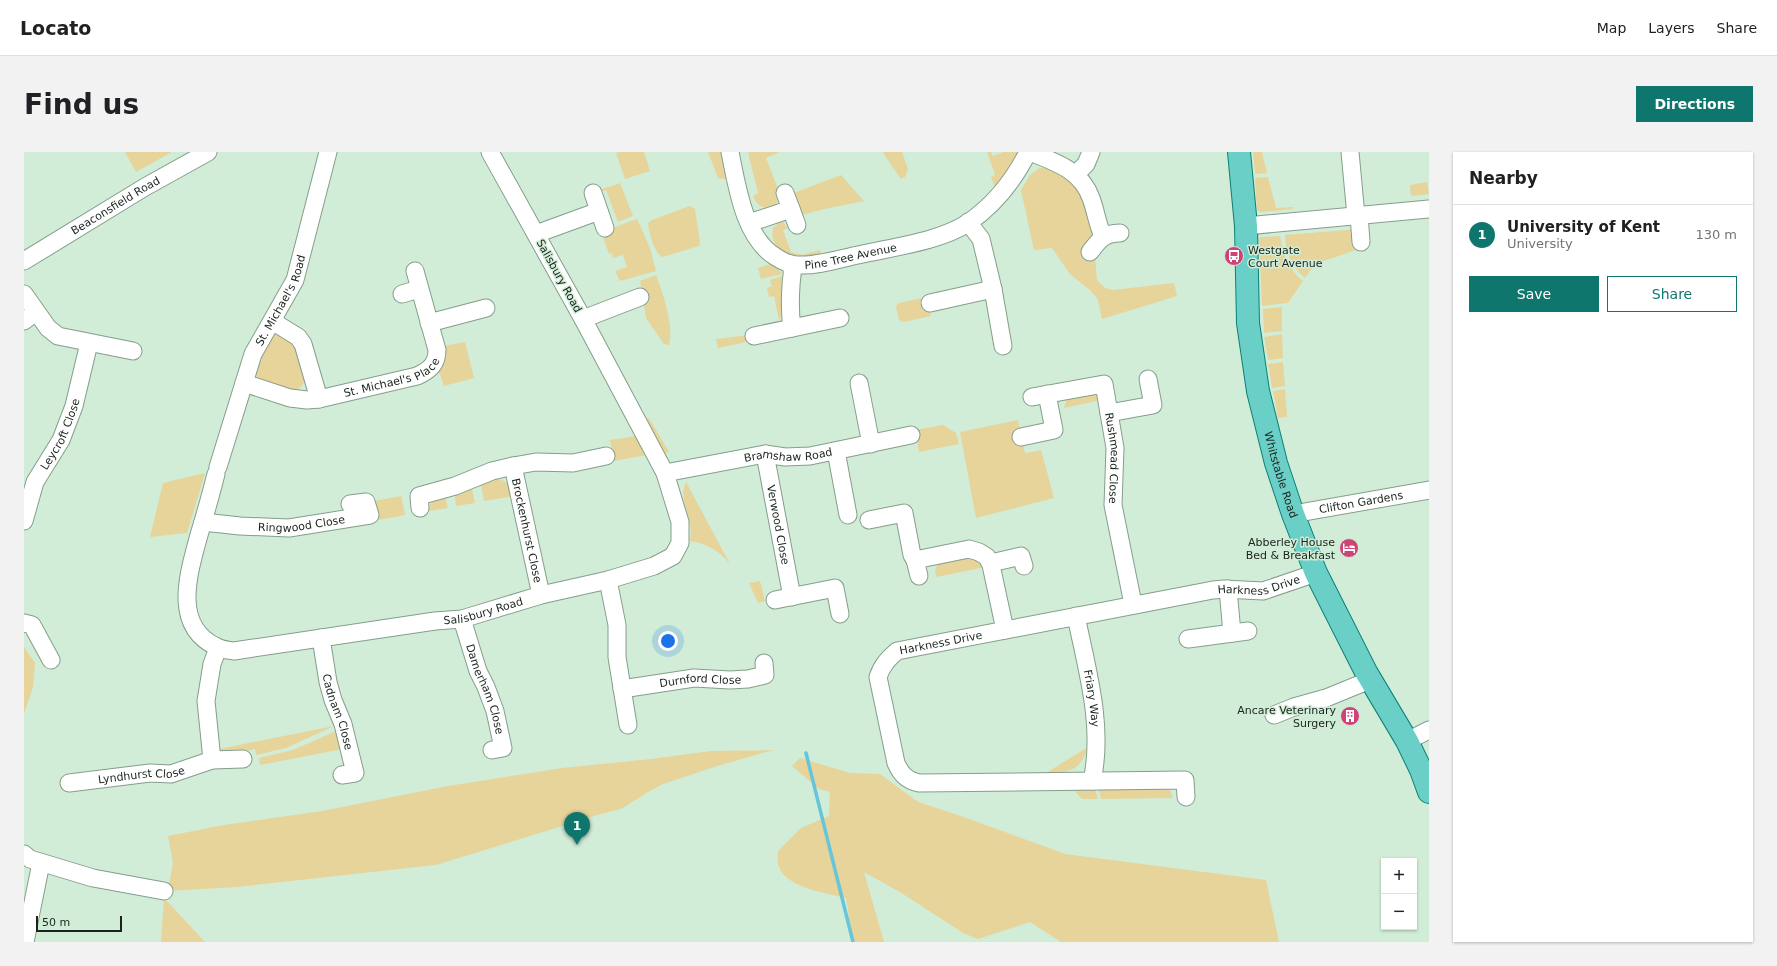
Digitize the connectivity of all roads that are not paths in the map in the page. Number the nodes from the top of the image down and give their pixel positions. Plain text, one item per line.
1 (208, 152) edge
2 (328, 152) edge
3 (490, 152) edge
4 (730, 152) edge
5 (1029, 152) edge
6 (1091, 152) edge
7 (1239, 152) edge
8 (1350, 152) edge
9 (1076, 174) junction
10 (785, 192) dead end
11 (593, 193) dead end
12 (791, 209) junction
13 (1429, 209) edge
14 (599, 211) junction
15 (1358, 215) junction
16 (968, 222) junction
17 (749, 223) junction
18 (797, 225) dead end
19 (1246, 226) junction
20 (605, 228) dead end
21 (1120, 233) dead end
22 (536, 234) junction
23 (1103, 236) junction
24 (1362, 242) dead end
25 (1090, 252) dead end
26 (24, 261) edge
27 (791, 264) junction
28 (415, 271) dead end
29 (419, 289) junction
30 (993, 290) junction
31 (24, 294) edge
32 (402, 294) dead end
33 (640, 297) dead end
34 (930, 303) dead end
35 (486, 308) dead end
36 (30, 316) edge
37 (840, 318) dead end
38 (583, 319) junction
39 (272, 321) junction
40 (429, 323) junction
41 (792, 328) junction
42 (754, 336) dead end
43 (89, 343) junction
44 (1003, 346) dead end
45 (133, 351) dead end
46 (1148, 379) dead end
47 (244, 383) junction
48 (859, 383) dead end
49 (319, 399) junction
50 (1109, 413) junction
51 (911, 435) dead end
52 (1022, 437) dead end
53 (871, 444) junction
54 (836, 451) junction
55 (764, 454) junction
56 (606, 456) dead end
57 (513, 466) junction
58 (217, 470) joint
59 (665, 473) junction
60 (30, 481) edge
61 (1429, 490) edge
62 (350, 504) dead end
63 (420, 508) dead end
64 (1293, 514) junction
65 (848, 515) dead end
66 (869, 520) dead end
67 (24, 521) edge
68 (203, 522) junction
69 (991, 563) junction
70 (1024, 566) dead end
71 (1316, 573) junction
72 (608, 580) junction
73 (1228, 589) junction
74 (541, 595) junction
75 (1133, 604) junction
76 (840, 614) dead end
77 (1076, 616) junction
78 (462, 619) junction
79 (24, 622) edge
80 (1005, 630) junction
81 (321, 638) junction
82 (1188, 638) dead end
83 (218, 648) junction
84 (50, 660) dead end
85 (764, 663) dead end
86 (1370, 680) junction
87 (622, 689) junction
88 (1274, 715) dead end
89 (628, 726) dead end
90 (1429, 730) edge
91 (1407, 741) junction
92 (492, 750) dead end
93 (243, 759) dead end
94 (212, 760) junction
95 (342, 775) dead end
96 (1092, 781) junction
97 (69, 783) dead end
98 (1429, 792) edge
99 (1186, 797) dead end
100 (24, 854) edge
101 (41, 863) junction
102 (164, 891) dead end
103 (25, 942) edge

1 - 26 street, Beaconsfield Road
2 - 39 street, St. Michael's Road
3 - 22 street, Salisbury Road
4 - 17 street, Pine Tree Avenue
5 - 9 street
5 - 16 street, Pine Tree Avenue
6 - 9 street
7 - 19 main road, Whitstable Road
8 - 15 street
9 - 23 street
10 - 12 street
11 - 14 street
12 - 17 street
12 - 18 street
13 - 15 street
14 - 20 street
14 - 22 street, Salisbury Road
15 - 19 street
15 - 24 street
16 - 27 street, Pine Tree Avenue
16 - 30 street
17 - 27 street, Pine Tree Avenue
19 - 64 main road, Whitstable Road
21 - 23 street
22 - 38 street, Salisbury Road
23 - 25 street
27 - 41 street
28 - 29 street, St. Michael's Place
29 - 32 street
29 - 40 street, St. Michael's Place
30 - 34 street
30 - 44 street
31 - 36 street
33 - 38 street, Salisbury Road
35 - 40 street
36 - 43 street
37 - 41 street
38 - 59 street, Salisbury Road
39 - 47 street, St. Michael's Road
39 - 49 street
40 - 49 street, St. Michael's Place
41 - 42 street
43 - 45 street
43 - 60 street, Leycroft Close
46 - 50 street
47 - 49 street, St. Michael's Place
47 - 58 street, St. Michael's Road
48 - 53 street
50 - 52 street, Rushmead Close
50 - 75 street, Rushmead Close
51 - 53 street, Bramshaw Road
53 - 54 street, Bramshaw Road
54 - 55 street, Bramshaw Road
54 - 65 street
55 - 59 street, Bramshaw Road
55 - 76 street, Verwood Close
56 - 57 street, Brockenhurst Close
57 - 63 street, Brockenhurst Close
57 - 74 street, Brockenhurst Close
58 - 68 street, Salisbury Road
59 - 72 street, Salisbury Road
60 - 67 street, Leycroft Close
61 - 64 street, Clifton Gardens
62 - 68 street, Ringwood Close
64 - 71 main road, Whitstable Road
66 - 69 street
68 - 83 street, Salisbury Road
69 - 70 street
69 - 80 street
71 - 73 street, Harkness Drive
71 - 86 main road, Whitstable Road
72 - 74 street, Salisbury Road
72 - 87 street
73 - 75 street, Harkness Drive
73 - 82 street
74 - 78 street, Salisbury Road
75 - 77 street, Harkness Drive
77 - 80 street, Harkness Drive
77 - 96 street, Friary Way
78 - 81 street, Salisbury Road
78 - 92 street, Damerham Close
79 - 84 street
80 - 96 street, Harkness Drive
81 - 83 street, Salisbury Road
81 - 95 street, Cadnam Close
83 - 94 street
85 - 87 street, Durnford Close
86 - 88 street
86 - 91 main road, Whitstable Road
87 - 89 street
90 - 91 street
91 - 98 main road, Whitstable Road
93 - 94 street, Lyndhurst Close
94 - 97 street, Lyndhurst Close
96 - 99 street, Harkness Drive
100 - 101 street
101 - 102 street
101 - 103 street

